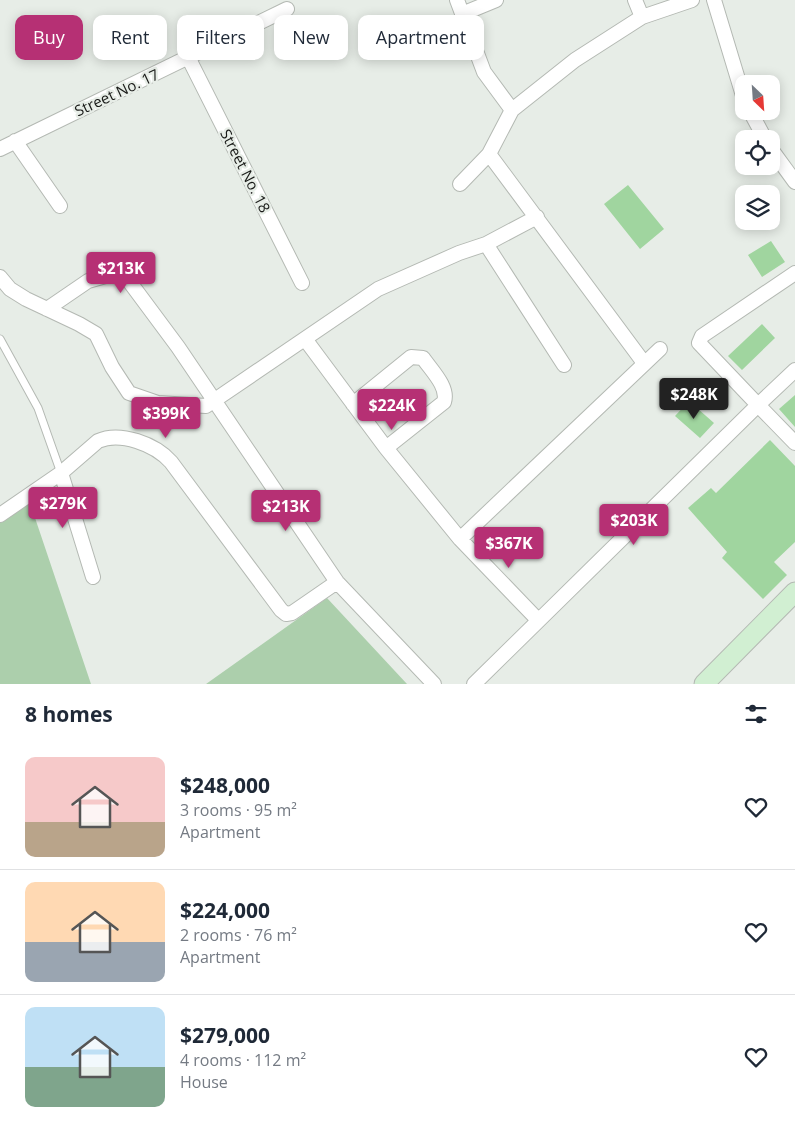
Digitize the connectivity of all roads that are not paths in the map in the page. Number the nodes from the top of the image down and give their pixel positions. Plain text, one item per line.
1 (457, 0) edge
2 (496, 0) edge
3 (634, 0) edge
4 (692, 0) edge
5 (714, 0) edge
6 (287, 9) dead end
7 (462, 14) junction
8 (642, 17) junction
9 (264, 20) edge
10 (185, 60) edge
11 (190, 60) edge
12 (737, 75) edge
13 (512, 110) junction
14 (5, 144) edge
15 (489, 154) junction
16 (780, 161) edge
17 (795, 182) edge
18 (460, 184) dead end
19 (60, 206) dead end
20 (537, 217) junction
21 (486, 244) junction
22 (795, 273) edge
23 (0, 277) edge
24 (302, 283) dead end
25 (47, 309) junction
26 (0, 339) edge
27 (305, 339) junction
28 (660, 349) dead end
29 (644, 363) junction
30 (564, 365) dead end
31 (795, 370) edge
32 (214, 401) junction
33 (353, 404) junction
34 (758, 405) junction
35 (795, 443) edge
36 (386, 448) junction
37 (61, 473) junction
38 (0, 515) edge
39 (460, 538) junction
40 (92, 577) dead end
41 (337, 582) junction
42 (795, 592) edge
43 (538, 620) junction
44 (434, 684) edge
45 (474, 684) edge
46 (704, 684) edge

1 - 7 street
2 - 7 street
3 - 8 street
4 - 8 street
5 - 12 street
6 - 9 street, Street No. 17
7 - 13 street
8 - 13 street
10 - 14 street, Street No. 17
11 - 24 street, Street No. 18
13 - 15 street
14 - 19 street
15 - 18 street
15 - 20 street
16 - 17 street
20 - 21 street
20 - 29 street
21 - 27 street
21 - 30 street
22 - 34 street
23 - 25 street
25 - 32 street
25 - 32 street
26 - 37 lane
27 - 32 street
27 - 33 street
28 - 29 street
29 - 39 street
31 - 34 street
32 - 41 street
33 - 36 street
33 - 36 street
34 - 35 street
34 - 43 street
36 - 39 street
37 - 38 street
37 - 40 street
37 - 41 street
39 - 43 street
41 - 44 street
42 - 46 street
43 - 45 street

